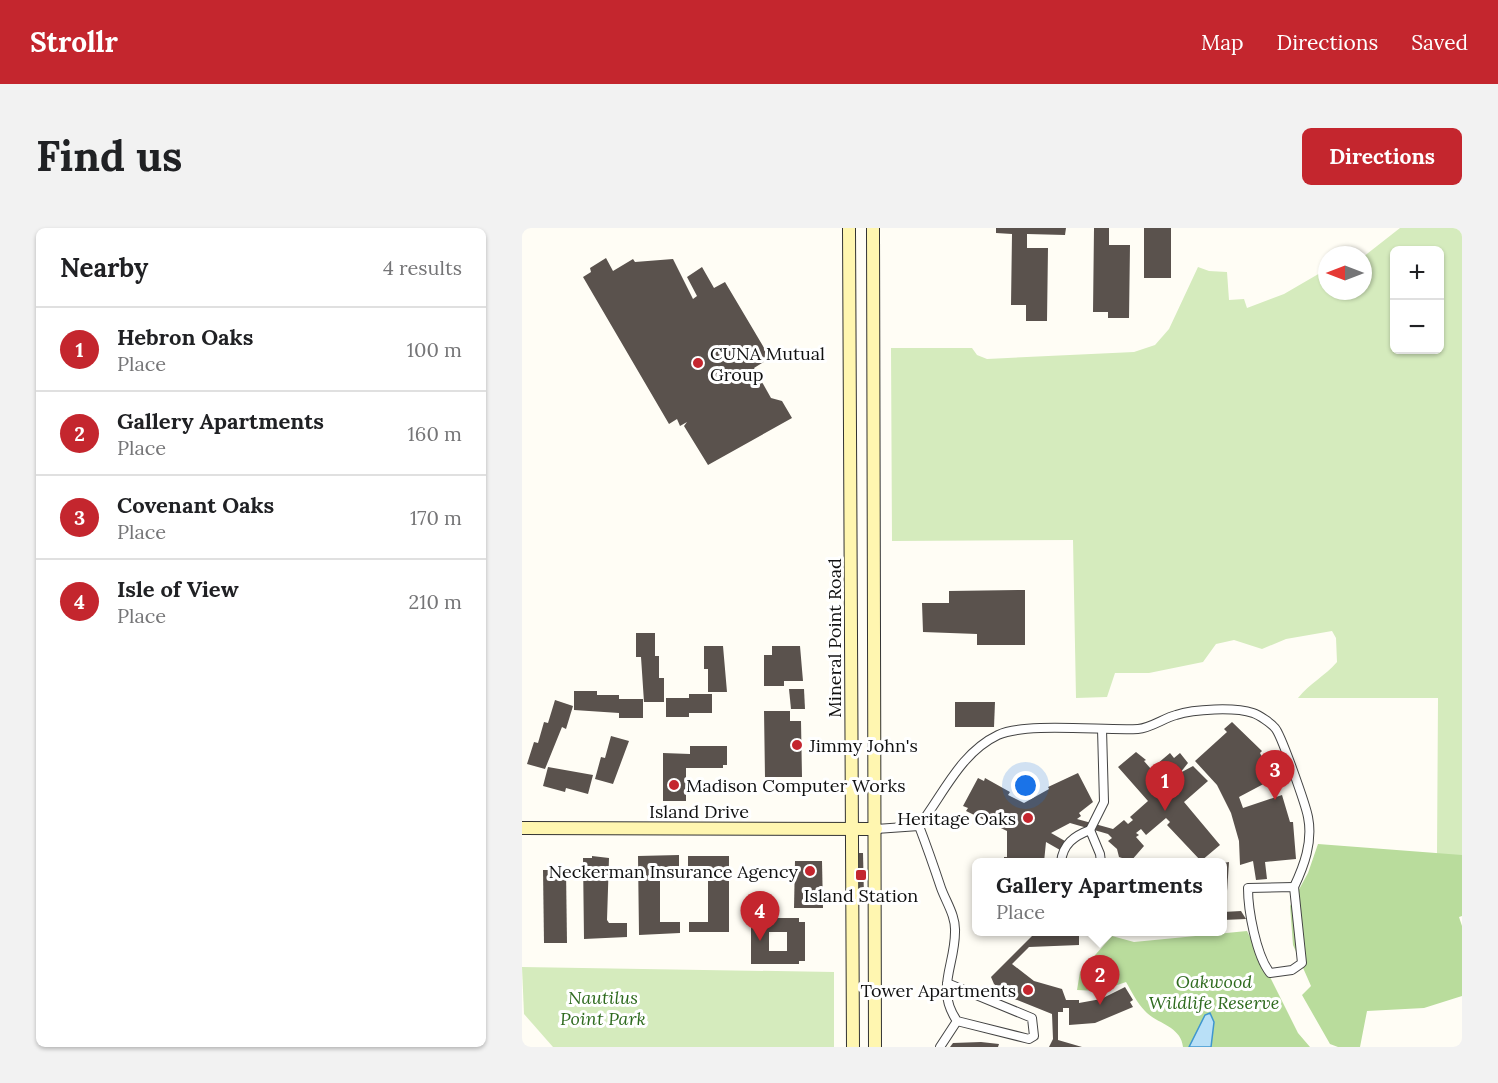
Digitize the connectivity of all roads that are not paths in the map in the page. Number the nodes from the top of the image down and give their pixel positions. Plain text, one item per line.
1 (849, 228) edge
2 (873, 228) edge
3 (1102, 729) junction
4 (919, 826) junction
5 (522, 828) edge
6 (851, 829) junction
7 (876, 829) junction
8 (1090, 830) junction
9 (1062, 858) edge
10 (1100, 858) edge
11 (1294, 887) junction
12 (947, 983) junction
13 (957, 1021) junction
14 (853, 1047) edge
15 (876, 1047) edge
16 (940, 1047) edge

1 - 6 main road, Mineral Point Road
2 - 7 main road
3 - 4 street
3 - 8 street
3 - 11 street
4 - 7 street
4 - 12 street
5 - 6 main road, Island Drive
6 - 7 main road, Island Drive
6 - 14 main road, Mineral Point Road
7 - 15 main road
8 - 9 street
8 - 10 street
11 - 11 street
12 - 13 street
12 - 13 street
13 - 16 street

